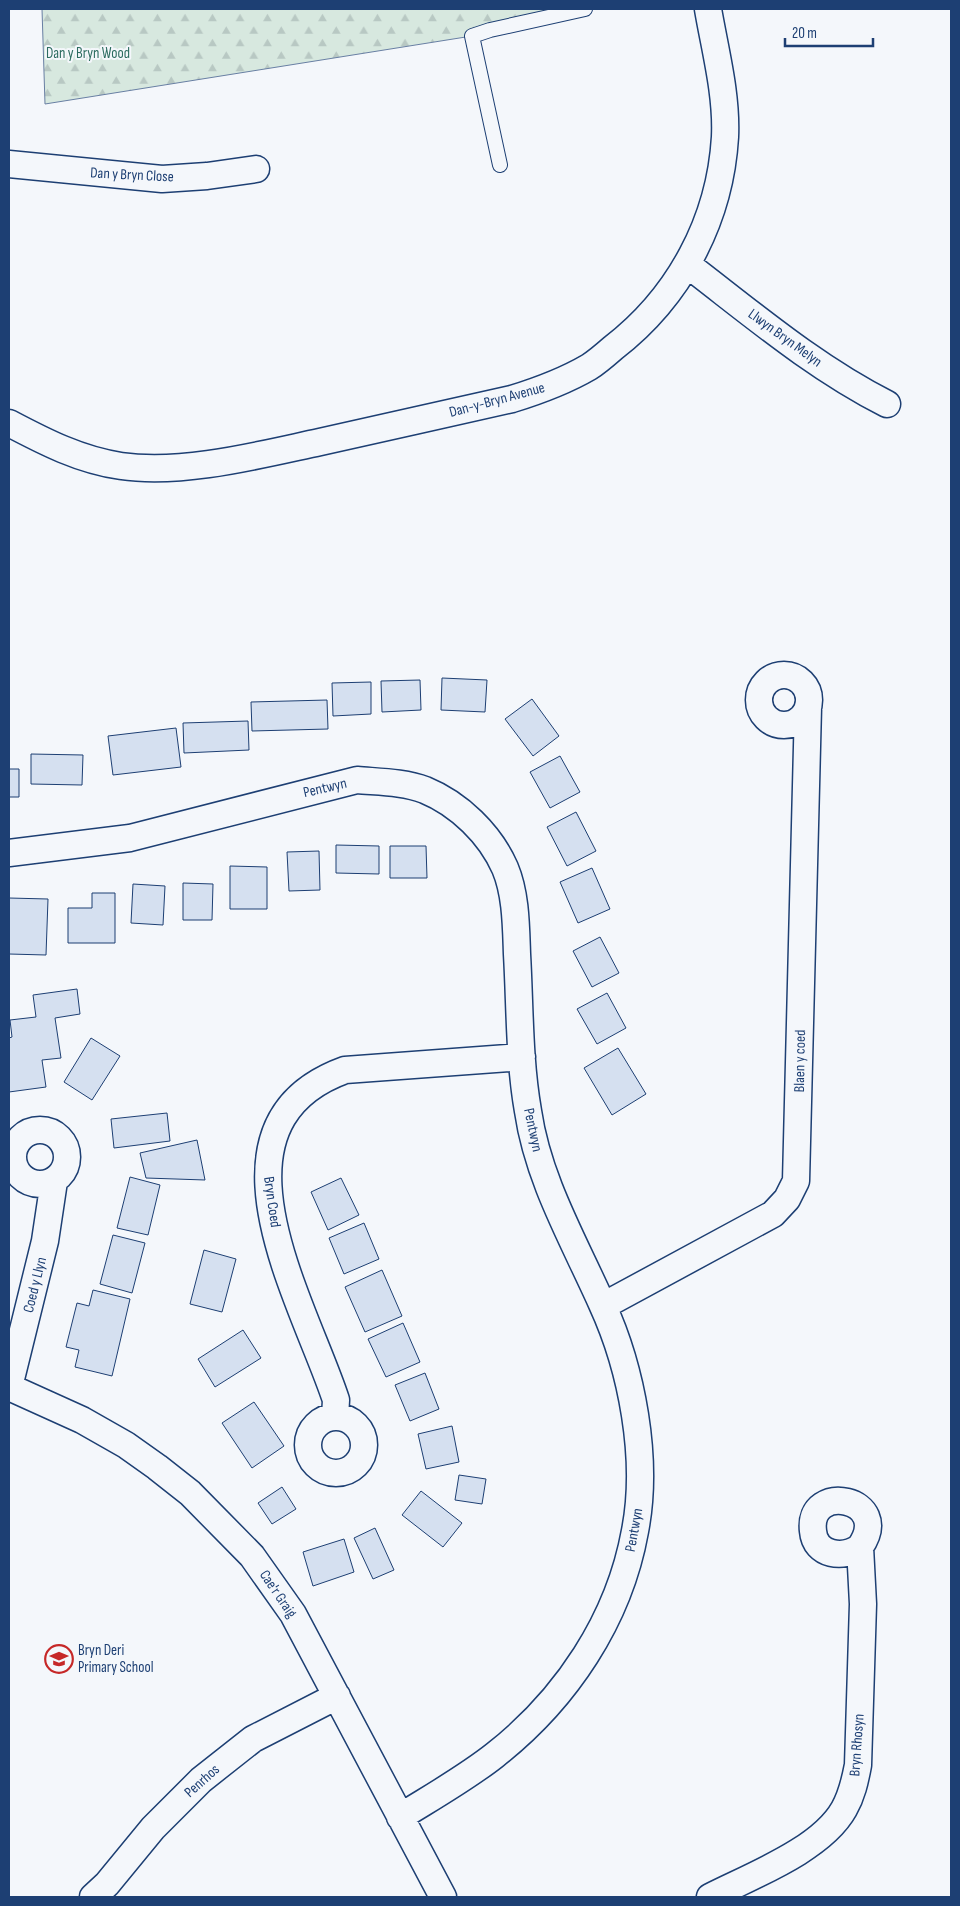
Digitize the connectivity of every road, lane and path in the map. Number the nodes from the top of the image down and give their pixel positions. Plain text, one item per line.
1 (585, 9) edge
2 (708, 9) edge
3 (9, 164) edge
4 (500, 165) dead end
5 (256, 169) dead end
6 (688, 265) junction
7 (887, 404) dead end
8 (9, 424) edge
9 (808, 707) dead end
10 (9, 853) edge
11 (522, 1057) junction
12 (54, 1181) dead end
13 (603, 1306) junction
14 (9, 1387) edge
15 (335, 1418) dead end
16 (860, 1547) dead end
17 (336, 1696) junction
18 (400, 1816) junction
19 (93, 1897) edge
20 (443, 1897) edge
21 (710, 1897) edge

1 - 4 lane
2 - 6 street, Dan-y-Bryn Avenue
3 - 5 street, Dan y Bryn Close
6 - 7 street, Llwyn Bryn Melyn
6 - 8 street, Dan-y-Bryn Avenue
9 - 13 street, Blaen y coed
10 - 11 street, Pentwyn
11 - 13 street, Pentwyn
11 - 15 street, Bryn Coed
12 - 14 street, Coed y Llyn
13 - 18 street, Pentwyn
14 - 17 street, Cae'r Graig
16 - 21 street, Bryn Rhosyn
17 - 18 street, Cae'r Graig
17 - 19 street, Penrhos
18 - 20 street, Cae'r Graig

